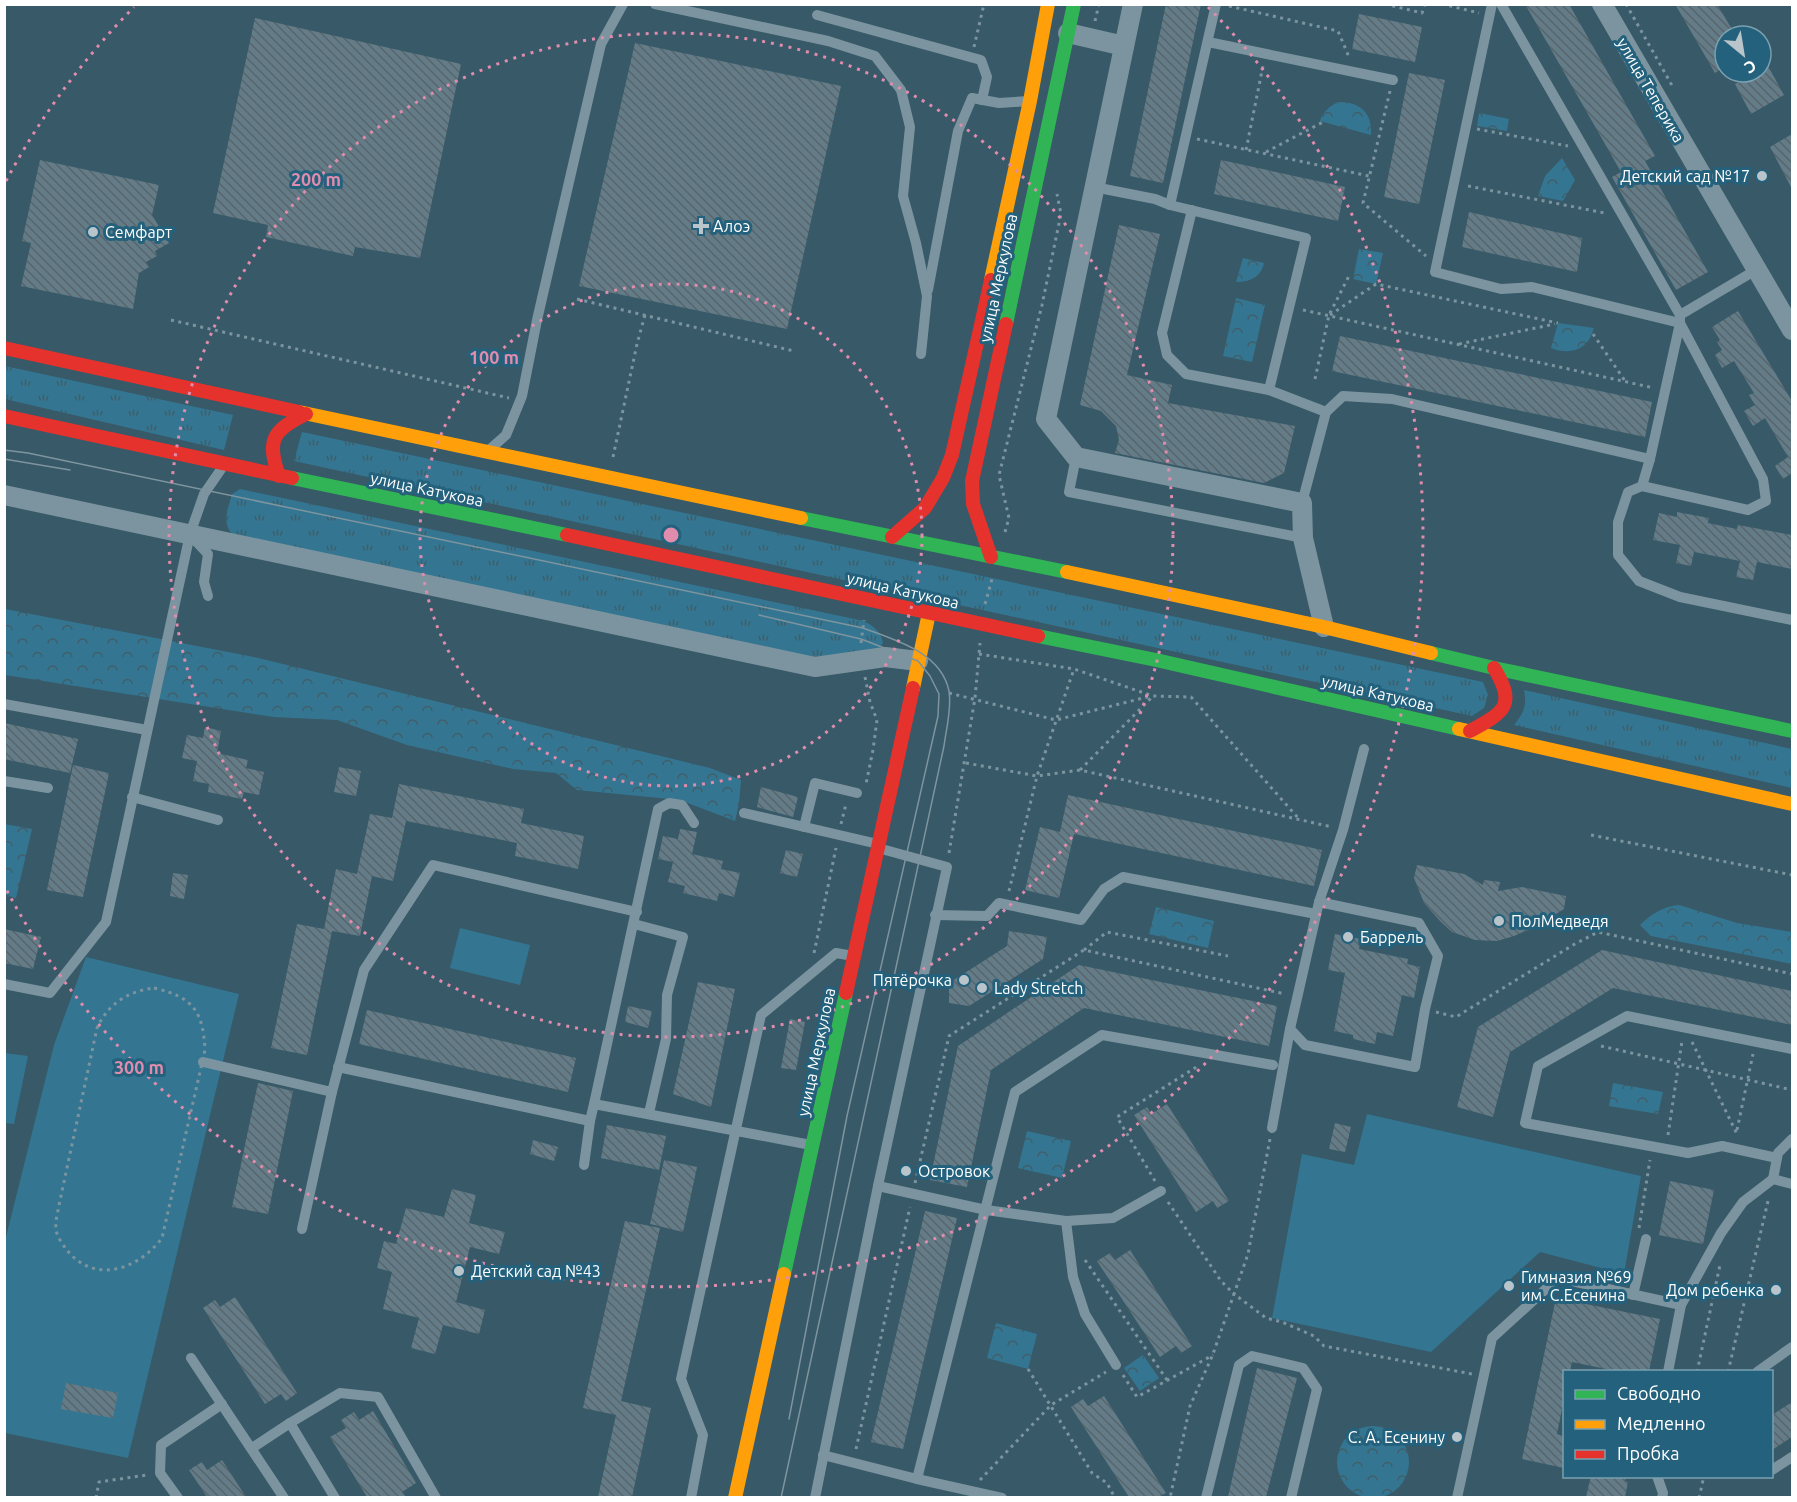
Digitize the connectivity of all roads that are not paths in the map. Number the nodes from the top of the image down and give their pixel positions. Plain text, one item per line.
1 (623, 4) edge
2 (655, 4) edge
3 (1048, 4) edge
4 (1074, 4) edge
5 (1133, 4) edge
6 (1216, 4) edge
7 (1501, 4) edge
8 (1602, 4) edge
9 (1491, 10) edge
10 (817, 15) dead end
11 (1068, 33) junction
12 (1208, 42) junction
13 (1124, 46) junction
14 (1393, 80) road end
15 (982, 100) junction
16 (1030, 101) junction
17 (1094, 187) junction
18 (1170, 205) junction
19 (1192, 210) junction
20 (1756, 270) junction
21 (927, 296) junction
22 (1680, 319) junction
23 (1792, 330) edge
24 (4, 348) edge
25 (921, 354) dead end
26 (1269, 390) junction
27 (1326, 412) junction
28 (306, 414) junction
29 (4, 416) edge
30 (486, 453) junction
31 (1076, 457) junction
32 (1650, 459) junction
33 (224, 464) junction
34 (279, 476) junction
35 (1642, 486) junction
36 (4, 495) edge
37 (1302, 503) junction
38 (190, 534) junction
39 (892, 537) junction
40 (1303, 538) junction
41 (994, 557) junction
42 (208, 596) dead end
43 (929, 614) junction
44 (1792, 620) edge
45 (1324, 627) junction
46 (918, 661) junction
47 (1494, 668) junction
48 (4, 704) edge
49 (147, 730) junction
50 (1470, 731) junction
51 (1792, 731) edge
52 (1364, 749) dead end
53 (4, 781) edge
54 (48, 788) dead end
55 (860, 794) road end
56 (132, 797) junction
57 (1792, 804) edge
58 (744, 813) dead end
59 (218, 820) dead end
60 (694, 823) dead end
61 (804, 827) junction
62 (878, 846) junction
63 (1319, 902) junction
64 (636, 912) junction
65 (1316, 914) junction
66 (935, 915) junction
67 (634, 924) junction
68 (853, 956) junction
69 (4, 984) edge
70 (1290, 1029) junction
71 (1792, 1049) edge
72 (203, 1062) road end
73 (1273, 1065) dead end
74 (338, 1066) junction
75 (332, 1092) junction
76 (594, 1104) junction
77 (649, 1113) junction
78 (590, 1121) junction
79 (1272, 1128) road end
80 (735, 1130) junction
81 (1792, 1139) edge
82 (812, 1146) junction
83 (1777, 1158) junction
84 (584, 1165) dead end
85 (1773, 1179) junction
86 (1792, 1184) edge
87 (878, 1186) junction
88 (1161, 1191) road end
89 (986, 1210) junction
90 (1066, 1221) junction
91 (303, 1230) dead end
92 (1641, 1238) road end
93 (1634, 1295) junction
94 (1681, 1305) junction
95 (1792, 1347) edge
96 (191, 1358) dead end
97 (1116, 1365) road end
98 (1668, 1370) edge
99 (1758, 1370) edge
100 (222, 1404) junction
101 (290, 1424) junction
102 (252, 1448) junction
103 (823, 1455) junction
104 (1792, 1457) edge
105 (1773, 1469) edge
106 (1658, 1478) edge
107 (917, 1479) junction
108 (178, 1497) edge
109 (284, 1497) edge
110 (335, 1497) edge
111 (436, 1497) edge
112 (691, 1497) edge
113 (735, 1497) edge
114 (814, 1497) edge
115 (1002, 1497) edge
116 (1206, 1497) edge
117 (1291, 1497) edge
118 (1457, 1497) edge
119 (1662, 1497) edge

1 - 30 lane
2 - 21 lane
3 - 16 main road, улица Меркулова
4 - 11 main road, улица Меркулова
5 - 13 street
6 - 12 lane
7 - 22 lane
8 - 20 street, улица Теперика
9 - 22 lane
10 - 15 lane
11 - 13 street
11 - 41 main road, улица Меркулова
12 - 14 lane
12 - 18 lane
13 - 17 street
15 - 16 lane
15 - 21 lane
16 - 39 main road, улица Меркулова
17 - 18 lane
17 - 31 street
18 - 19 lane
19 - 26 lane
19 - 26 lane
20 - 22 lane
20 - 23 street, улица Теперика
21 - 25 lane
22 - 32 lane
22 - 35 lane
24 - 28 main road
26 - 27 lane
27 - 32 lane
27 - 37 lane
28 - 30 main road
28 - 34 main road
29 - 33 main road, улица Катукова
30 - 39 main road
31 - 37 street
31 - 40 lane
32 - 35 lane
33 - 34 main road, улица Катукова
33 - 38 lane
34 - 43 main road, улица Катукова
35 - 44 lane
36 - 38 street
37 - 40 street
38 - 42 lane
38 - 46 street
38 - 49 lane
39 - 41 main road
40 - 45 street
41 - 45 main road
43 - 46 main road, улица Меркулова
43 - 50 main road, улица Катукова
45 - 47 main road
46 - 62 main road, улица Меркулова
47 - 50 main road
47 - 51 main road
48 - 49 lane
49 - 56 lane
50 - 57 main road, улица Катукова
52 - 63 lane
53 - 54 lane
55 - 61 lane
56 - 59 lane
56 - 69 lane
58 - 61 lane
60 - 64 lane
61 - 62 lane
62 - 66 lane
62 - 68 main road, улица Меркулова
63 - 65 lane
63 - 70 lane
64 - 67 lane
64 - 74 lane
65 - 66 lane
65 - 70 lane
66 - 87 lane
67 - 76 lane
67 - 77 lane
68 - 80 lane
68 - 82 main road, улица Меркулова
70 - 79 lane
71 - 83 lane
72 - 75 lane
73 - 89 lane
74 - 75 lane
74 - 78 lane
75 - 91 lane
76 - 77 lane
76 - 78 lane
77 - 80 lane
78 - 84 lane
80 - 82 lane
80 - 112 lane
81 - 83 lane
82 - 113 main road, улица Меркулова
83 - 85 lane
85 - 86 lane
85 - 94 lane
87 - 89 lane
87 - 103 lane
88 - 90 lane
89 - 90 lane
89 - 107 lane
90 - 97 lane
92 - 93 lane
93 - 94 lane
93 - 118 lane
94 - 98 lane
95 - 99 lane
96 - 100 lane
100 - 102 lane
100 - 108 lane
101 - 102 lane
101 - 110 lane
101 - 111 lane
102 - 109 lane
103 - 107 lane
103 - 114 lane
104 - 105 lane
106 - 119 lane
107 - 115 lane
116 - 117 lane

